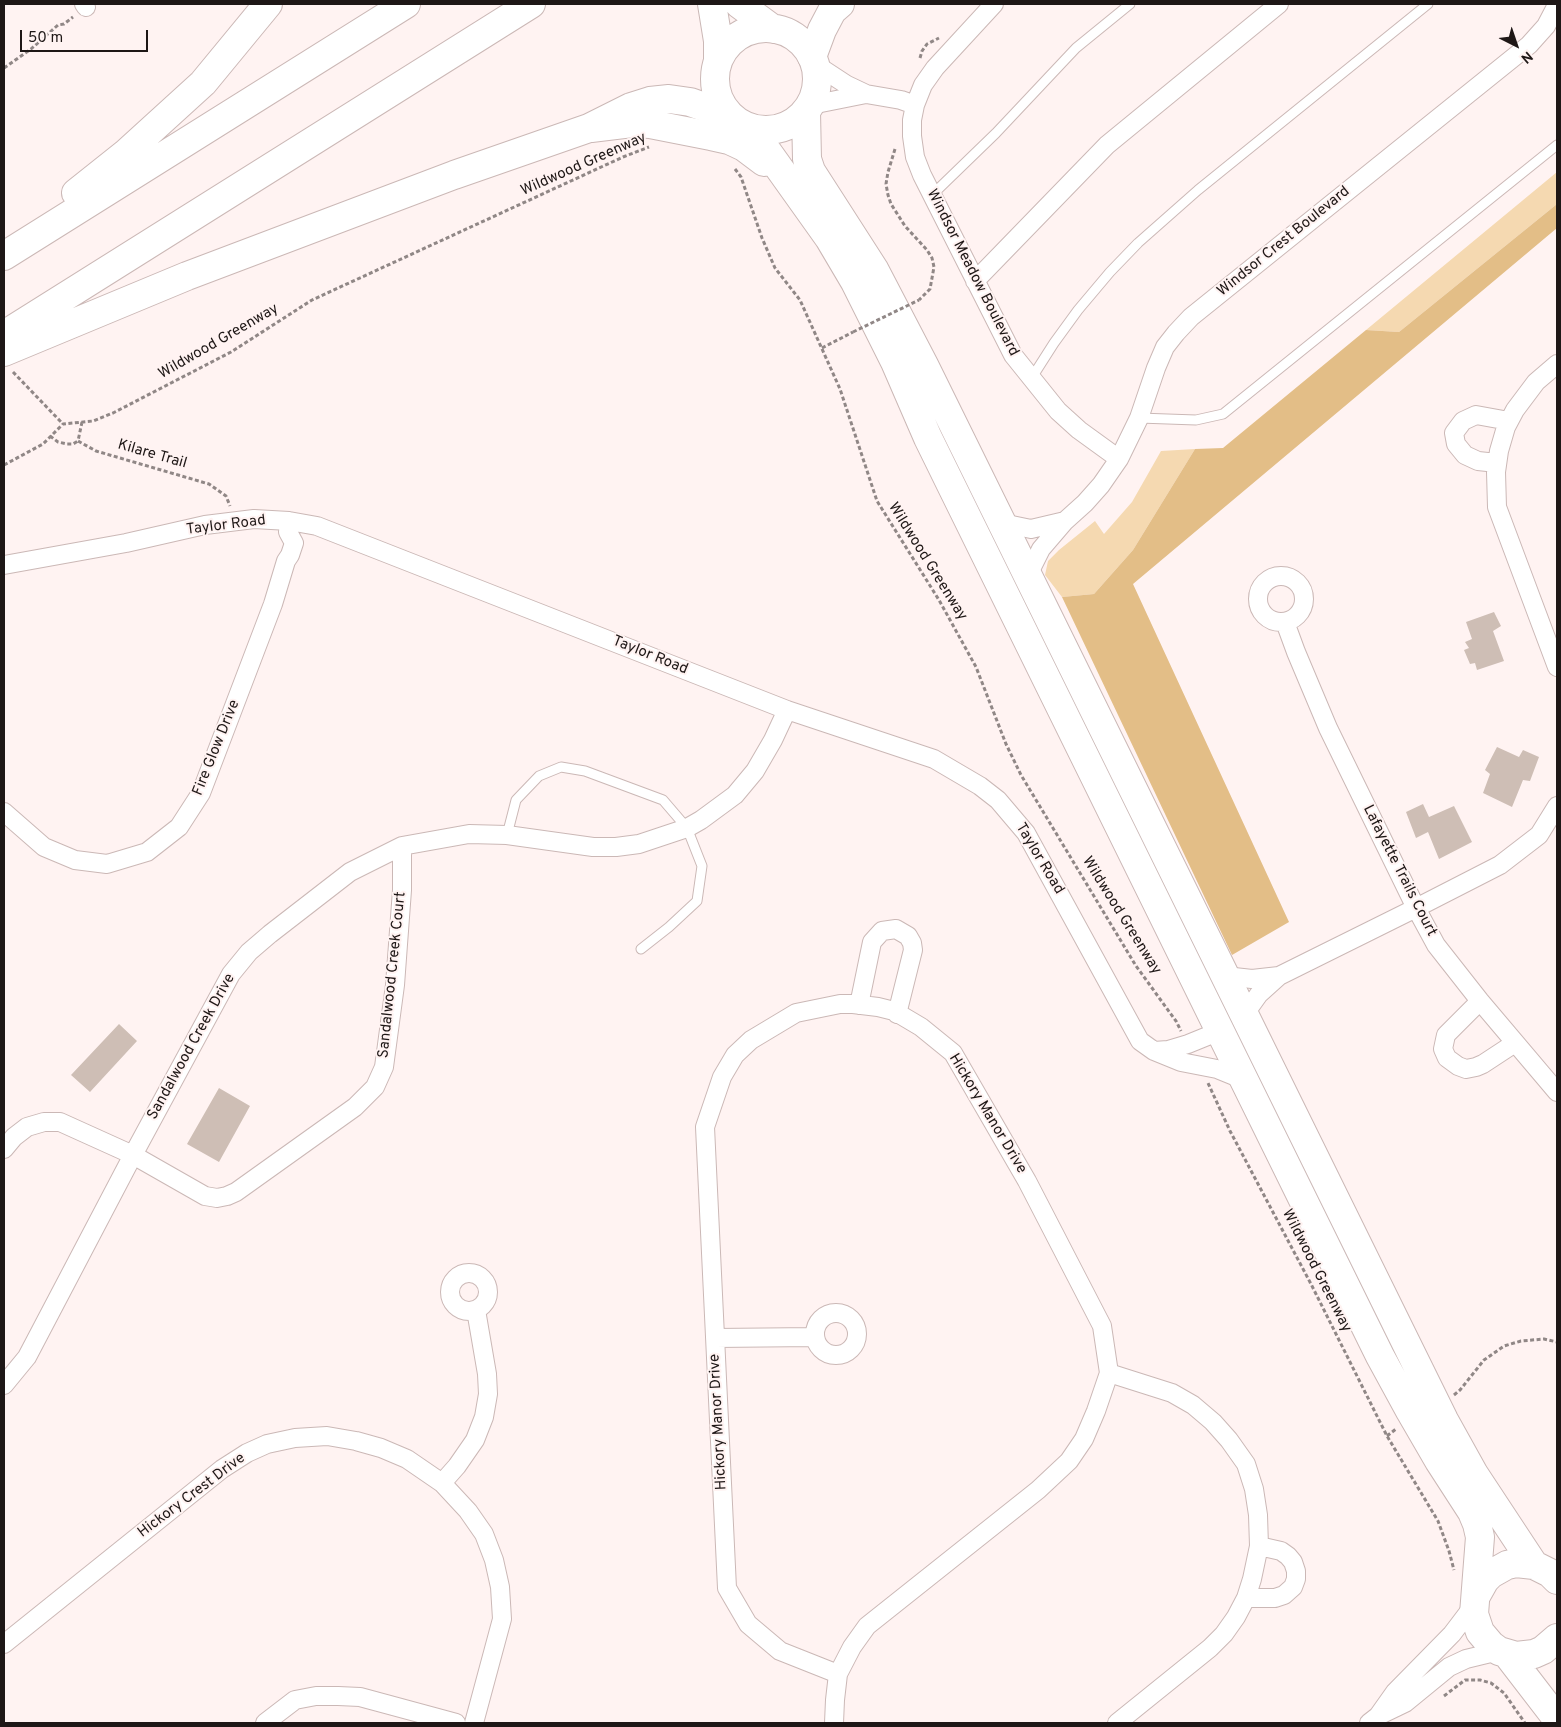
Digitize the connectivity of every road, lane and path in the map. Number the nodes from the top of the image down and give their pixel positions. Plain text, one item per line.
1 (268, 4) edge
2 (406, 4) edge
3 (531, 4) edge
4 (712, 4) edge
5 (739, 4) edge
6 (840, 4) edge
7 (994, 4) edge
8 (1130, 4) edge
9 (1279, 4) edge
10 (1428, 4) edge
11 (85, 5) edge
12 (1557, 5) edge
13 (772, 29) junction
14 (814, 60) junction
15 (718, 61) junction
16 (4, 68) edge
17 (866, 94) junction
18 (915, 105) junction
19 (808, 109) junction
20 (737, 121) junction
21 (589, 128) junction
22 (655, 145) dead end
23 (896, 145) dead end
24 (1557, 145) edge
25 (731, 163) dead end
26 (787, 180) junction
27 (932, 195) junction
28 (8, 254) edge
29 (975, 281) junction
30 (4, 335) edge
31 (822, 348) junction
32 (7, 361) edge
33 (1557, 364) edge
34 (1031, 380) junction
35 (1139, 418) junction
36 (1509, 421) junction
37 (82, 422) junction
38 (63, 424) junction
39 (50, 436) junction
40 (78, 441) junction
41 (1119, 459) junction
42 (1497, 463) junction
43 (4, 465) edge
44 (230, 506) dead end
45 (1065, 521) junction
46 (1002, 523) junction
47 (289, 526) junction
48 (4, 565) edge
49 (1028, 575) junction
50 (1285, 622) dead end
51 (1557, 667) edge
52 (788, 710) junction
53 (1557, 806) edge
54 (4, 812) edge
55 (687, 828) junction
56 (507, 835) junction
57 (402, 846) junction
58 (1416, 908) junction
59 (641, 949) dead end
60 (1225, 976) junction
61 (1279, 976) junction
62 (1480, 1001) junction
63 (859, 1005) junction
64 (897, 1014) junction
65 (1244, 1015) junction
66 (1220, 1031) junction
67 (1515, 1043) junction
68 (1188, 1044) junction
69 (1154, 1051) junction
70 (1263, 1053) junction
71 (1200, 1066) junction
72 (1244, 1080) junction
73 (1557, 1092) edge
74 (4, 1149) edge
75 (133, 1155) junction
76 (476, 1310) dead end
77 (814, 1337) dead end
78 (715, 1338) junction
79 (1557, 1342) edge
80 (1109, 1373) junction
81 (4, 1385) edge
82 (1451, 1396) dead end
83 (1400, 1425) dead end
84 (1386, 1436) junction
85 (442, 1483) junction
86 (1259, 1546) junction
87 (1548, 1569) edge
88 (1455, 1576) dead end
89 (1246, 1598) junction
90 (1475, 1600) junction
91 (1557, 1638) edge
92 (4, 1644) edge
93 (1503, 1652) junction
94 (838, 1674) junction
95 (1437, 1700) dead end
96 (1557, 1719) edge
97 (1374, 1720) edge
98 (265, 1723) edge
99 (456, 1723) edge
100 (474, 1723) edge
101 (834, 1723) edge
102 (1117, 1723) edge
103 (1525, 1723) edge

1 - 28 main road
2 - 28 main road
3 - 30 main road
4 - 15 main road
5 - 13 main road
6 - 14 main road
7 - 18 street, Windsor Meadow Boulevard
8 - 27 lane
9 - 29 street
10 - 34 lane
11 - 16 path
12 - 35 street, Windsor Crest Boulevard
13 - 14 main road
13 - 15 main road
14 - 17 street
14 - 19 main road
15 - 20 main road
17 - 18 street
17 - 19 street
18 - 27 street, Windsor Meadow Boulevard
19 - 20 main road
19 - 46 main road
20 - 21 main road
20 - 26 main road
21 - 26 main road
21 - 32 main road
22 - 37 path, Wildwood Greenway
23 - 31 path, bridge
24 - 35 lane
25 - 31 path, Wildwood Greenway
26 - 66 main road
27 - 29 street, Windsor Meadow Boulevard
29 - 34 street, Windsor Meadow Boulevard
31 - 68 path, Wildwood Greenway
32 - 38 path
33 - 36 street
34 - 41 street, Windsor Meadow Boulevard
35 - 41 street, Windsor Crest Boulevard
36 - 42 street
36 - 42 street
37 - 38 path, Wildwood Greenway
37 - 40 path
38 - 39 path
39 - 40 path
39 - 43 path
40 - 44 path, Kilare Trail
41 - 45 street, Windsor Crest Boulevard
42 - 51 street
45 - 46 street, Windsor Crest Boulevard
45 - 49 street, Windsor Crest Boulevard
46 - 49 main road
47 - 48 street, Taylor Road
47 - 52 street, Taylor Road
47 - 54 street, Fire Glow Drive
49 - 60 main road
50 - 58 street, Lafayette Trails Court
52 - 55 street, Sandalwood Creek Drive
52 - 69 street, Taylor Road
53 - 58 street
55 - 56 street, Sandalwood Creek Drive
55 - 56 lane
55 - 59 lane
56 - 57 street, Sandalwood Creek Drive
57 - 75 street, Sandalwood Creek Drive
57 - 75 street, Sandalwood Creek Court
58 - 61 street
58 - 62 street, Lafayette Trails Court
60 - 61 street
60 - 65 main road
61 - 65 street
62 - 67 street, Lafayette Trails Court
62 - 67 street
63 - 64 street, Hickory Manor Drive
63 - 64 street
63 - 78 street, Hickory Manor Drive
64 - 80 street, Hickory Manor Drive
65 - 70 main road
66 - 68 street
66 - 70 main road
66 - 72 main road
67 - 73 street, Lafayette Trails Court
68 - 69 street
69 - 71 street, Taylor Road
70 - 87 main road
71 - 72 street, Taylor Road
71 - 84 path, Wildwood Greenway
72 - 90 main road
74 - 75 street, Sandalwood Creek Court
75 - 81 street, Sandalwood Creek Drive
76 - 85 street
77 - 78 street
78 - 94 street, Hickory Manor Drive
79 - 82 path
80 - 86 street
80 - 94 street, Hickory Manor Drive
83 - 84 path
84 - 88 path, Wildwood Greenway
85 - 92 street, Hickory Crest Drive
85 - 100 street, Hickory Crest Drive
86 - 89 street
86 - 89 street
87 - 90 main road
89 - 102 street
90 - 93 main road
90 - 97 street
91 - 93 main road
93 - 96 main road
93 - 97 street
94 - 101 street, Hickory Manor Drive
95 - 103 path
98 - 99 street

